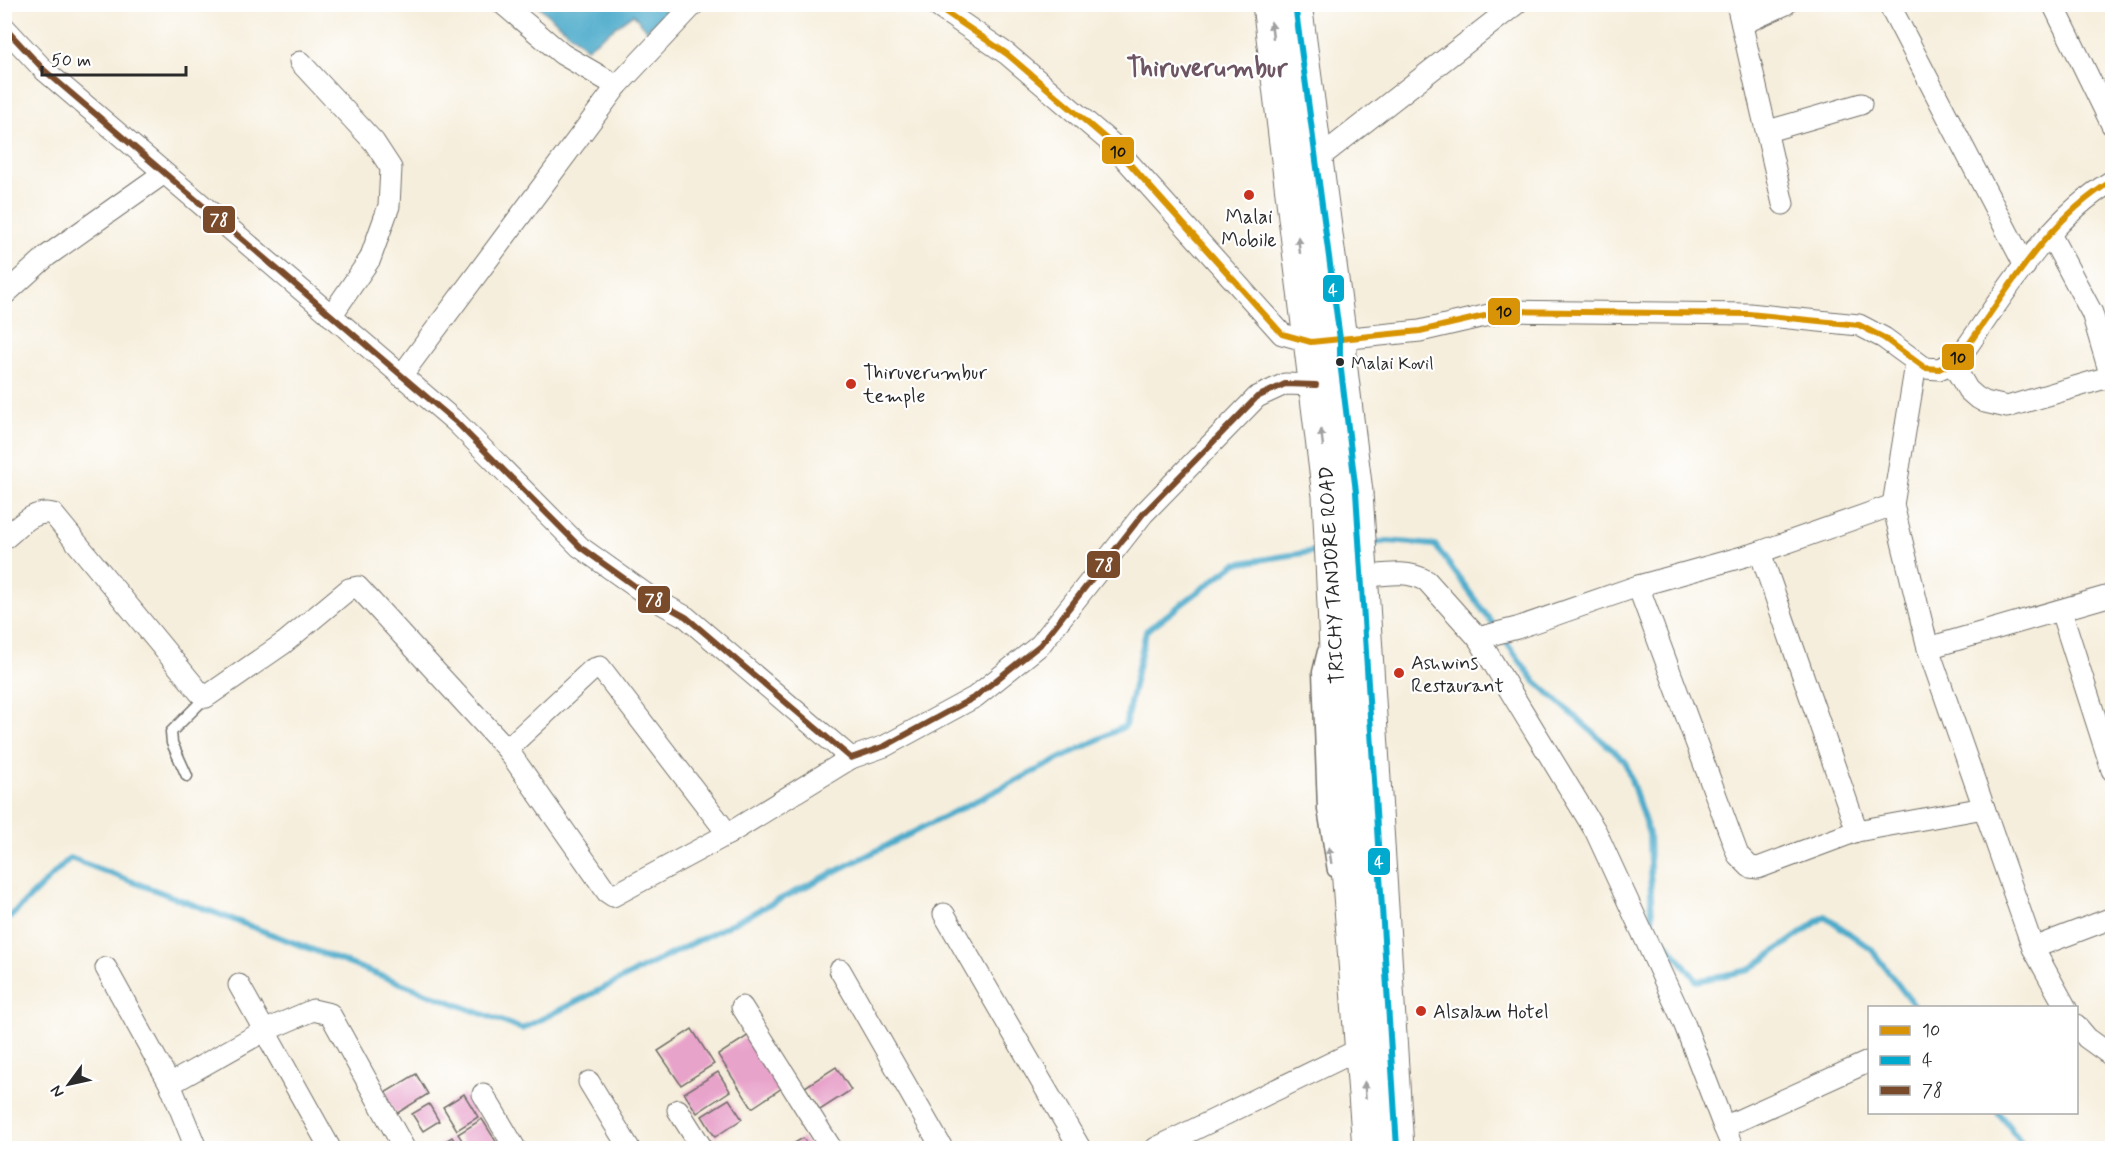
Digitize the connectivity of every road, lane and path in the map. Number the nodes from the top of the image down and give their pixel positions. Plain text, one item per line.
1 (503, 4) edge
2 (694, 4) edge
3 (934, 4) edge
4 (1269, 4) edge
5 (1295, 4) edge
6 (1516, 4) edge
7 (1786, 4) edge
8 (1889, 4) edge
9 (2053, 4) edge
10 (1740, 14) edge
11 (4, 27) edge
12 (300, 62) dead end
13 (617, 86) junction
14 (1861, 104) dead end
15 (2112, 126) edge
16 (1768, 131) junction
17 (1315, 161) junction
18 (164, 173) junction
19 (2112, 181) edge
20 (1783, 204) dead end
21 (2051, 236) junction
22 (2025, 266) junction
23 (4, 295) edge
24 (331, 316) junction
25 (1325, 341) junction
26 (1952, 363) junction
27 (1916, 364) junction
28 (401, 376) junction
29 (2112, 376) edge
30 (1316, 385) junction
31 (1343, 494) junction
32 (1893, 505) junction
33 (4, 539) edge
34 (1760, 552) junction
35 (1347, 583) junction
36 (1638, 586) junction
37 (2112, 595) edge
38 (2061, 611) junction
39 (1484, 637) junction
40 (1928, 648) junction
41 (206, 697) junction
42 (507, 749) junction
43 (851, 758) junction
44 (2112, 770) edge
45 (187, 776) dead end
46 (1984, 807) junction
47 (1857, 831) junction
48 (728, 834) junction
49 (1334, 878) dead end
50 (1339, 912) dead end
51 (944, 914) dead end
52 (2112, 918) edge
53 (2033, 948) junction
54 (106, 968) dead end
55 (840, 970) dead end
56 (239, 985) dead end
57 (1358, 994) junction
58 (2065, 1006) edge
59 (742, 1007) dead end
60 (2078, 1027) edge
61 (264, 1031) junction
62 (1362, 1048) junction
63 (2112, 1056) edge
64 (1868, 1061) edge
65 (589, 1082) dead end
66 (170, 1084) junction
67 (483, 1094) dead end
68 (678, 1110) dead end
69 (1724, 1127) junction
70 (196, 1149) edge
71 (330, 1149) edge
72 (404, 1149) edge
73 (514, 1149) edge
74 (629, 1149) edge
75 (702, 1149) edge
76 (831, 1149) edge
77 (942, 1149) edge
78 (1080, 1149) edge
79 (1156, 1149) edge
80 (1369, 1149) edge
81 (1397, 1149) edge
82 (1732, 1149) edge

1 - 13 street
2 - 13 street
3 - 25 street
25 -> 4 highway, TRICHY TANJORE ROAD
5 - 17 highway, TRICHY TANJORE ROAD
6 - 17 street
7 - 10 street
8 - 22 street
9 - 15 street
10 - 16 street
11 - 18 street
12 - 24 street
13 - 28 street
14 - 16 street
16 - 20 street
17 - 25 highway, TRICHY TANJORE ROAD
18 - 23 street
18 - 24 street
19 - 21 street
21 - 22 street
21 - 29 street
22 - 26 street
24 - 28 street
25 - 27 street
25 - 30 highway, TRICHY TANJORE ROAD
25 - 31 highway, TRICHY TANJORE ROAD
26 - 27 street
26 - 29 street
27 - 32 street
28 - 43 street
31 -> 30 highway, TRICHY TANJORE ROAD
30 - 43 street
31 - 35 highway, TRICHY TANJORE ROAD
32 - 34 street
32 - 40 street
33 - 41 street
34 - 36 street
34 - 47 street
35 - 39 street
49 -> 35 lane
35 - 57 highway, TRICHY TANJORE ROAD
35 - 81 highway, TRICHY TANJORE ROAD
36 - 39 street
36 - 47 street
37 - 38 street
38 - 40 street
38 - 44 street
39 - 69 street
40 - 46 street
41 - 42 street
41 - 45 lane
42 - 48 street
42 - 48 street
43 - 48 street
46 - 47 street
46 - 53 street
50 - 57 lane
51 - 78 street
52 - 53 street
53 - 58 street
54 - 66 street
55 - 77 street
56 - 61 street
57 - 62 highway, TRICHY TANJORE ROAD
59 - 76 street
60 - 63 street
61 - 66 street
61 - 71 street
61 - 72 street
62 - 79 street
80 -> 62 highway, TRICHY TANJORE ROAD
64 - 69 street
65 - 74 street
66 - 70 street
67 - 73 street
68 - 75 street
69 - 82 street

